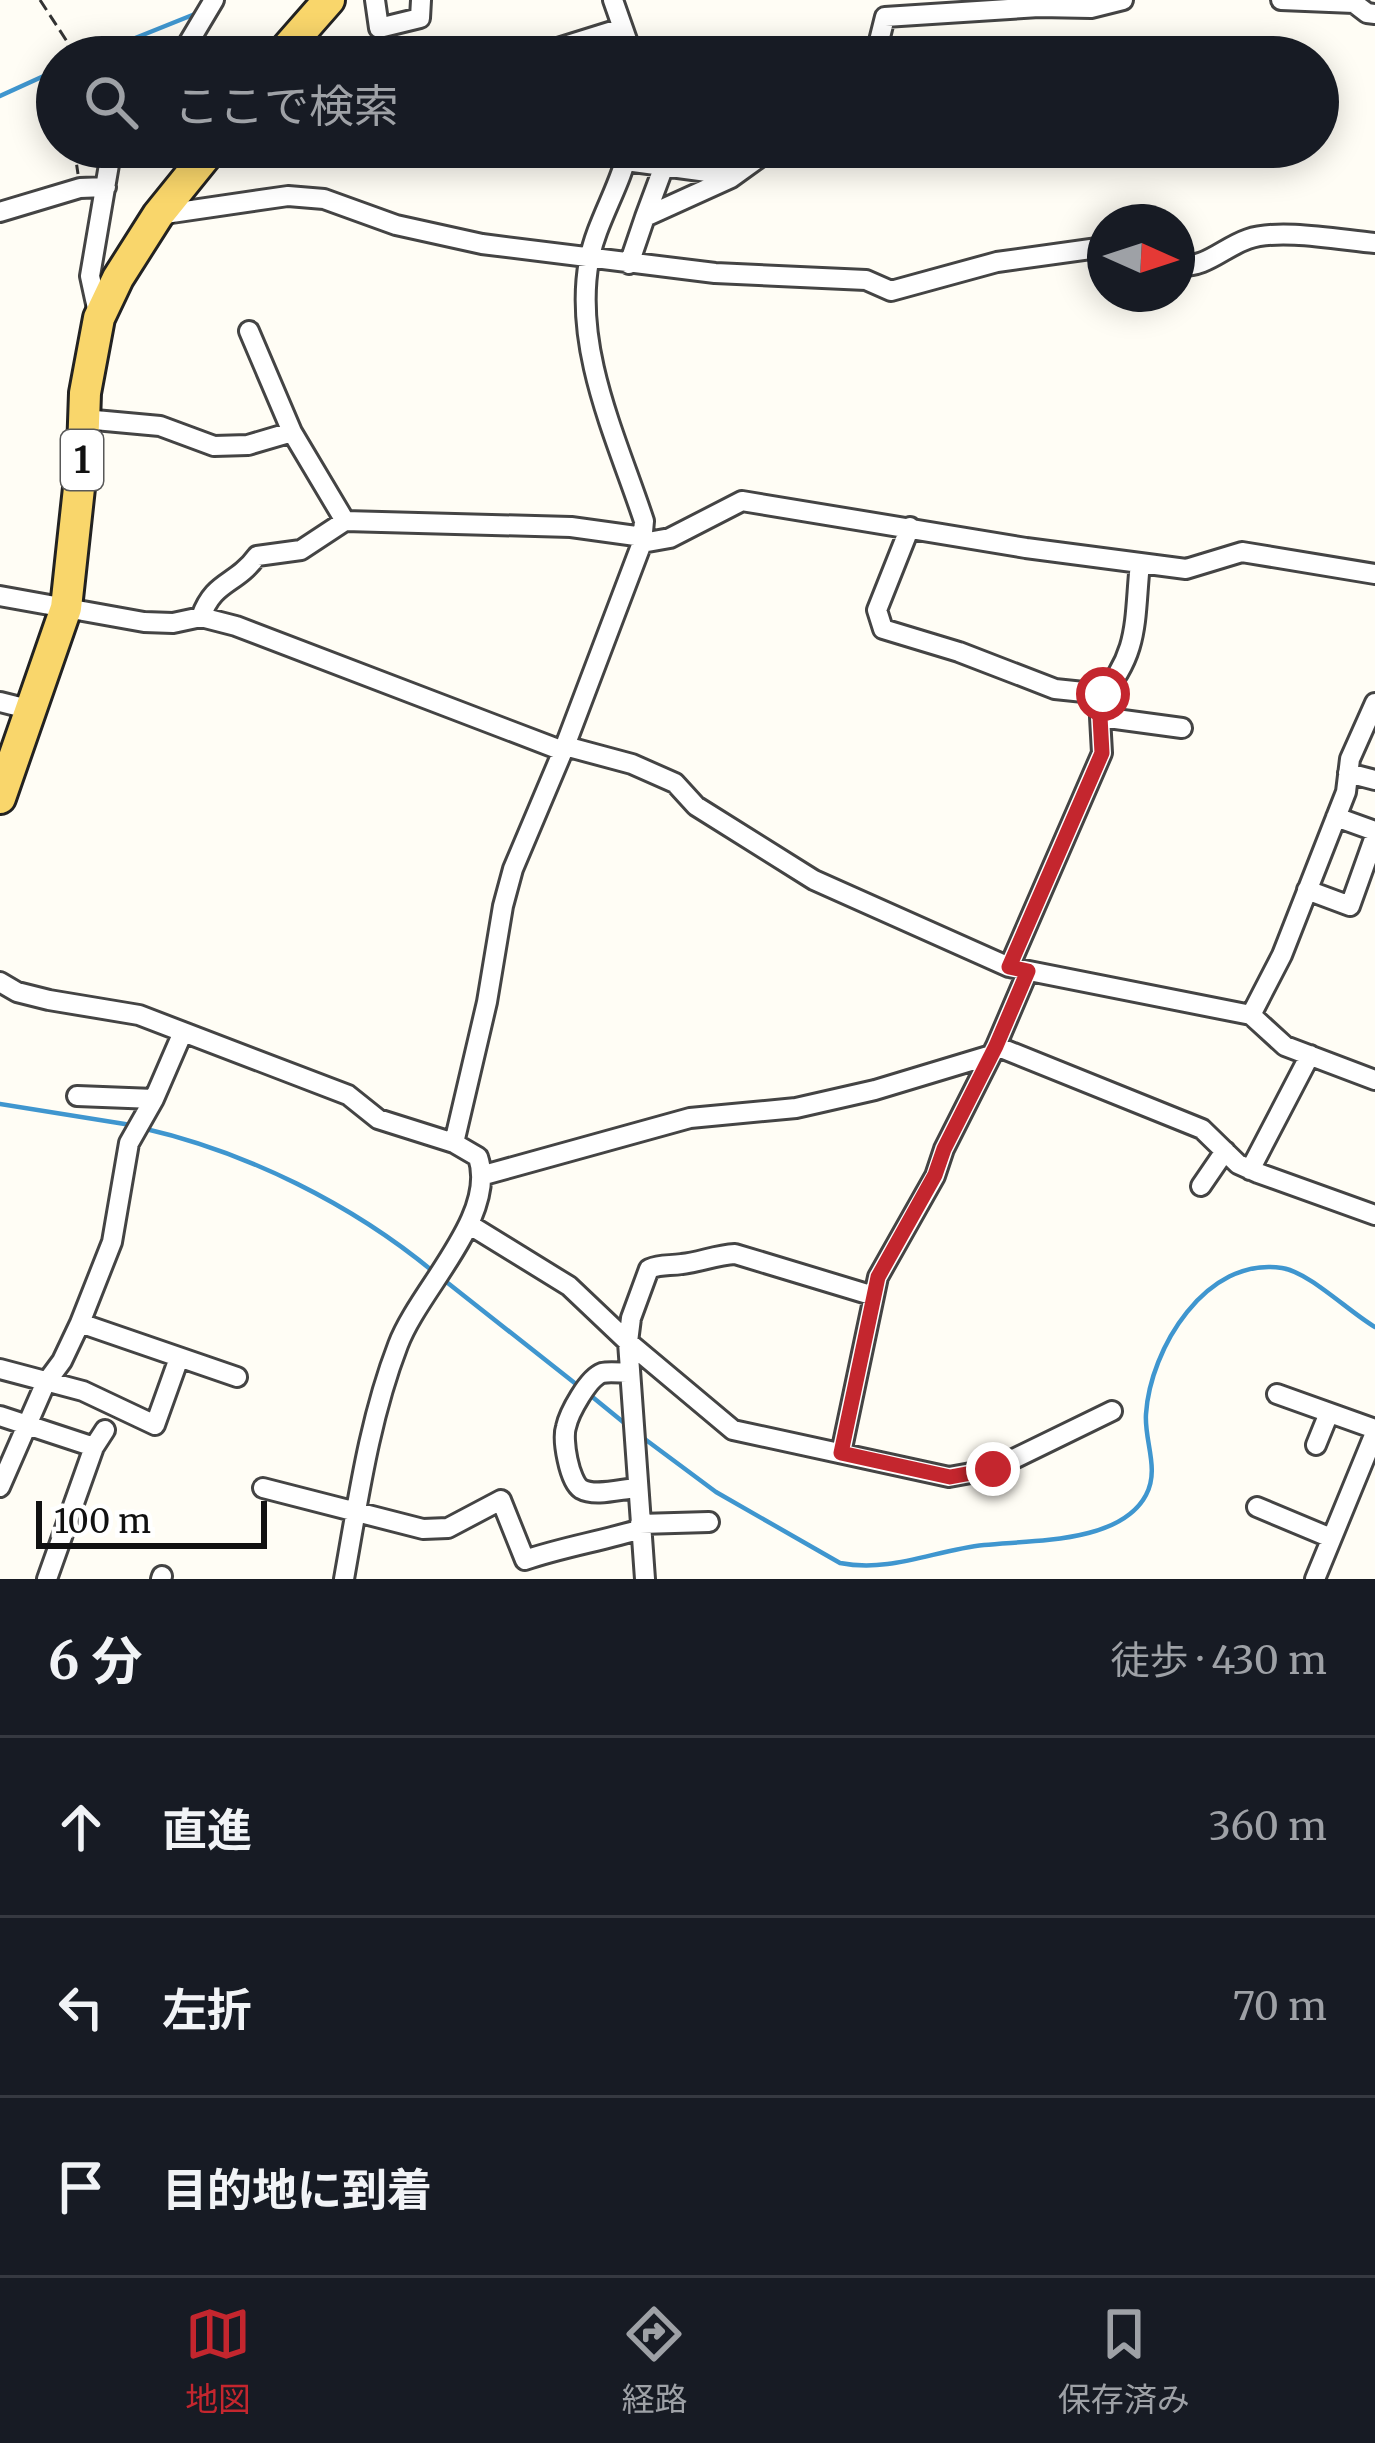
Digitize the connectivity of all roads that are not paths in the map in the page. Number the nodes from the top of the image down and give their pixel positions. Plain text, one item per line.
1 (214, 0) edge
2 (328, 0) edge
3 (375, 0) edge
4 (420, 0) edge
5 (613, 0) edge
6 (1123, 0) edge
7 (1281, 0) edge
8 (1375, 14) edge
9 (622, 28) junction
10 (193, 36) edge
11 (298, 36) edge
12 (596, 36) edge
13 (625, 36) edge
14 (880, 36) edge
15 (109, 168) edge
16 (196, 168) edge
17 (623, 168) edge
18 (663, 168) edge
19 (675, 168) edge
20 (744, 168) edge
21 (730, 178) junction
22 (106, 187) junction
23 (0, 212) edge
24 (158, 215) junction
25 (645, 217) junction
26 (1375, 242) edge
27 (1087, 250) edge
28 (589, 260) junction
29 (1195, 263) edge
30 (629, 264) junction
31 (99, 318) junction
32 (249, 331) dead end
33 (84, 418) junction
34 (292, 431) junction
35 (345, 521) junction
36 (910, 527) junction
37 (642, 540) junction
38 (1140, 563) junction
39 (1375, 574) edge
40 (0, 596) edge
41 (66, 608) junction
42 (201, 617) junction
43 (1103, 694) junction
44 (1375, 703) edge
45 (14, 706) edge
46 (1101, 716) junction
47 (1182, 728) dead end
48 (564, 748) junction
49 (1348, 773) junction
50 (1375, 780) edge
51 (0, 798) edge
52 (1336, 817) junction
53 (1375, 834) edge
54 (1307, 890) junction
55 (1018, 969) junction
56 (0, 982) edge
57 (1251, 1015) junction
58 (183, 1032) junction
59 (993, 1051) junction
60 (1310, 1055) junction
61 (1375, 1080) edge
62 (77, 1096) dead end
63 (154, 1099) junction
64 (454, 1143) junction
65 (1225, 1151) junction
66 (1250, 1169) junction
67 (484, 1175) junction
68 (1201, 1186) dead end
69 (1375, 1214) edge
70 (470, 1225) junction
71 (874, 1296) junction
72 (80, 1323) junction
73 (628, 1342) junction
74 (179, 1358) junction
75 (0, 1370) edge
76 (630, 1373) junction
77 (237, 1377) dead end
78 (45, 1384) junction
79 (1277, 1394) dead end
80 (1112, 1411) dead end
81 (1329, 1413) junction
82 (0, 1416) edge
83 (27, 1425) junction
84 (1375, 1431) edge
85 (1316, 1445) dead end
86 (841, 1453) junction
87 (0, 1487) edge
88 (263, 1488) dead end
89 (637, 1488) junction
90 (1257, 1507) dead end
91 (356, 1511) junction
92 (709, 1522) dead end
93 (640, 1527) junction
94 (1331, 1538) junction
95 (46, 1579) edge
96 (344, 1579) edge
97 (645, 1579) edge
98 (1315, 1579) edge

1 - 10 street
2 - 11 main road
3 - 4 street
5 - 9 street
6 - 14 street
7 - 8 street
9 - 12 street
9 - 13 street
15 - 22 street
16 - 24 main road, 1
17 - 28 street
18 - 25 street
19 - 21 street
20 - 21 street
21 - 25 street
22 - 23 street
22 - 31 street
24 - 28 street
24 - 31 main road, 1
25 - 30 street
26 - 29 street
27 - 30 street
28 - 30 street
28 - 37 street
31 - 33 main road, 1
32 - 34 street
33 - 34 street
33 - 41 main road, 1
34 - 35 street
35 - 37 street
35 - 42 street
36 - 37 street
36 - 38 street
36 - 43 street
37 - 48 street
38 - 39 street
38 - 43 street
40 - 41 street
41 - 42 street
41 - 45 main road, 1
42 - 48 street
43 - 46 street
44 - 49 street
45 - 51 main road, 1
46 - 47 street
46 - 55 street
48 - 55 street
48 - 64 street
49 - 50 street
49 - 52 street
52 - 53 street
52 - 54 street
53 - 54 street
54 - 57 street
55 - 57 street
55 - 59 street
56 - 58 street
57 - 60 street
58 - 63 street
58 - 64 street
59 - 65 street
59 - 67 street
59 - 71 street
60 - 61 street
60 - 66 street
62 - 63 street
63 - 72 street
64 - 67 street
65 - 66 street
65 - 68 street
66 - 69 street
67 - 70 street
70 - 73 street
70 - 91 street
71 - 73 street
71 - 86 street
72 - 74 street
72 - 78 street
73 - 76 street
73 - 86 street
74 - 77 street
74 - 78 street
75 - 78 street
76 - 89 street
76 - 89 street
78 - 83 street
79 - 81 street
80 - 86 street
81 - 84 street
81 - 85 street
82 - 83 street
83 - 87 street
83 - 95 street
84 - 94 street
88 - 91 street
89 - 93 street
90 - 94 street
91 - 93 street
91 - 96 street
92 - 93 street
93 - 97 street
94 - 98 street

